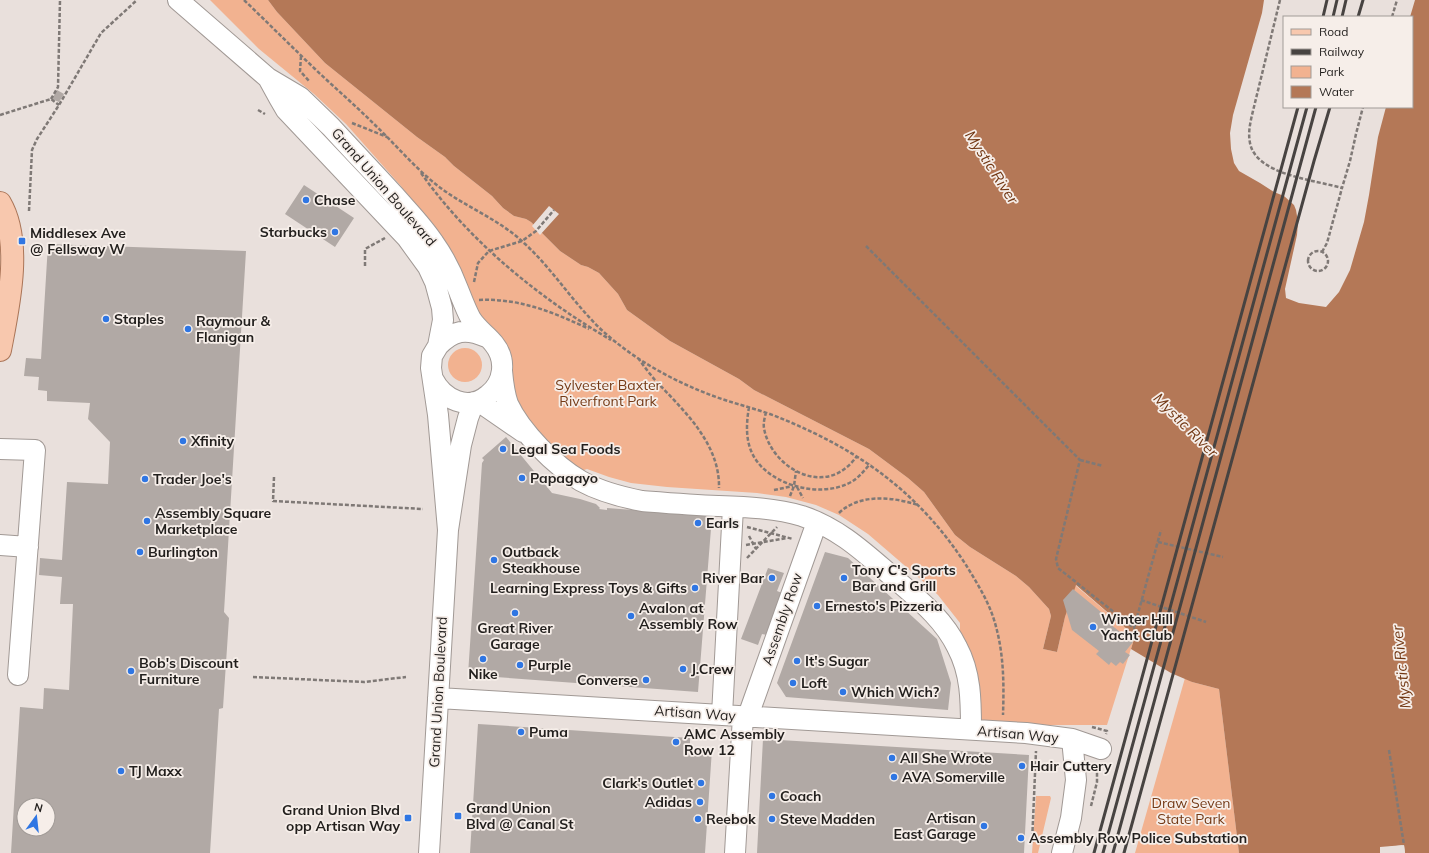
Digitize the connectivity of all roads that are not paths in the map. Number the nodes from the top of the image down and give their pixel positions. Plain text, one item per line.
1 (178, 0) edge
2 (268, 78) junction
3 (0, 203) edge
4 (486, 337) junction
5 (438, 346) junction
6 (0, 350) edge
7 (502, 371) junction
8 (433, 379) junction
9 (476, 401) junction
10 (529, 436) junction
11 (0, 448) edge
12 (733, 506) junction
13 (817, 522) junction
14 (448, 530) junction
15 (0, 545) edge
16 (28, 547) junction
17 (18, 675) dead end
18 (438, 698) junction
19 (722, 715) junction
20 (746, 716) junction
21 (970, 729) junction
22 (1072, 739) junction
23 (1104, 740) road end
24 (429, 853) edge
25 (735, 853) edge
26 (1062, 853) edge

1 - 2 street, Grand Union Boulevard
2 - 4 street, Grand Union Boulevard
2 - 5 street, Grand Union Boulevard
3 - 6 main road
4 - 5 street
4 - 7 street, Grand Union Boulevard
5 - 8 street
7 - 9 street
7 - 10 street, Grand Union Boulevard
8 - 9 street
8 - 14 street, Grand Union Boulevard
9 - 10 street
9 - 14 street, Grand Union Boulevard
10 - 12 street
11 - 16 street
12 - 13 street
12 - 19 street
13 - 20 street, Assembly Row
13 - 21 street
14 - 18 street, Grand Union Boulevard
15 - 16 street
16 - 17 street
18 - 19 street, Artisan Way
18 - 24 street, Grand Union Boulevard
19 - 20 street, Artisan Way
20 - 21 street, Artisan Way
20 - 25 street, Assembly Row
21 - 22 street, Artisan Way
22 - 23 street, Artisan Way
22 - 26 street

